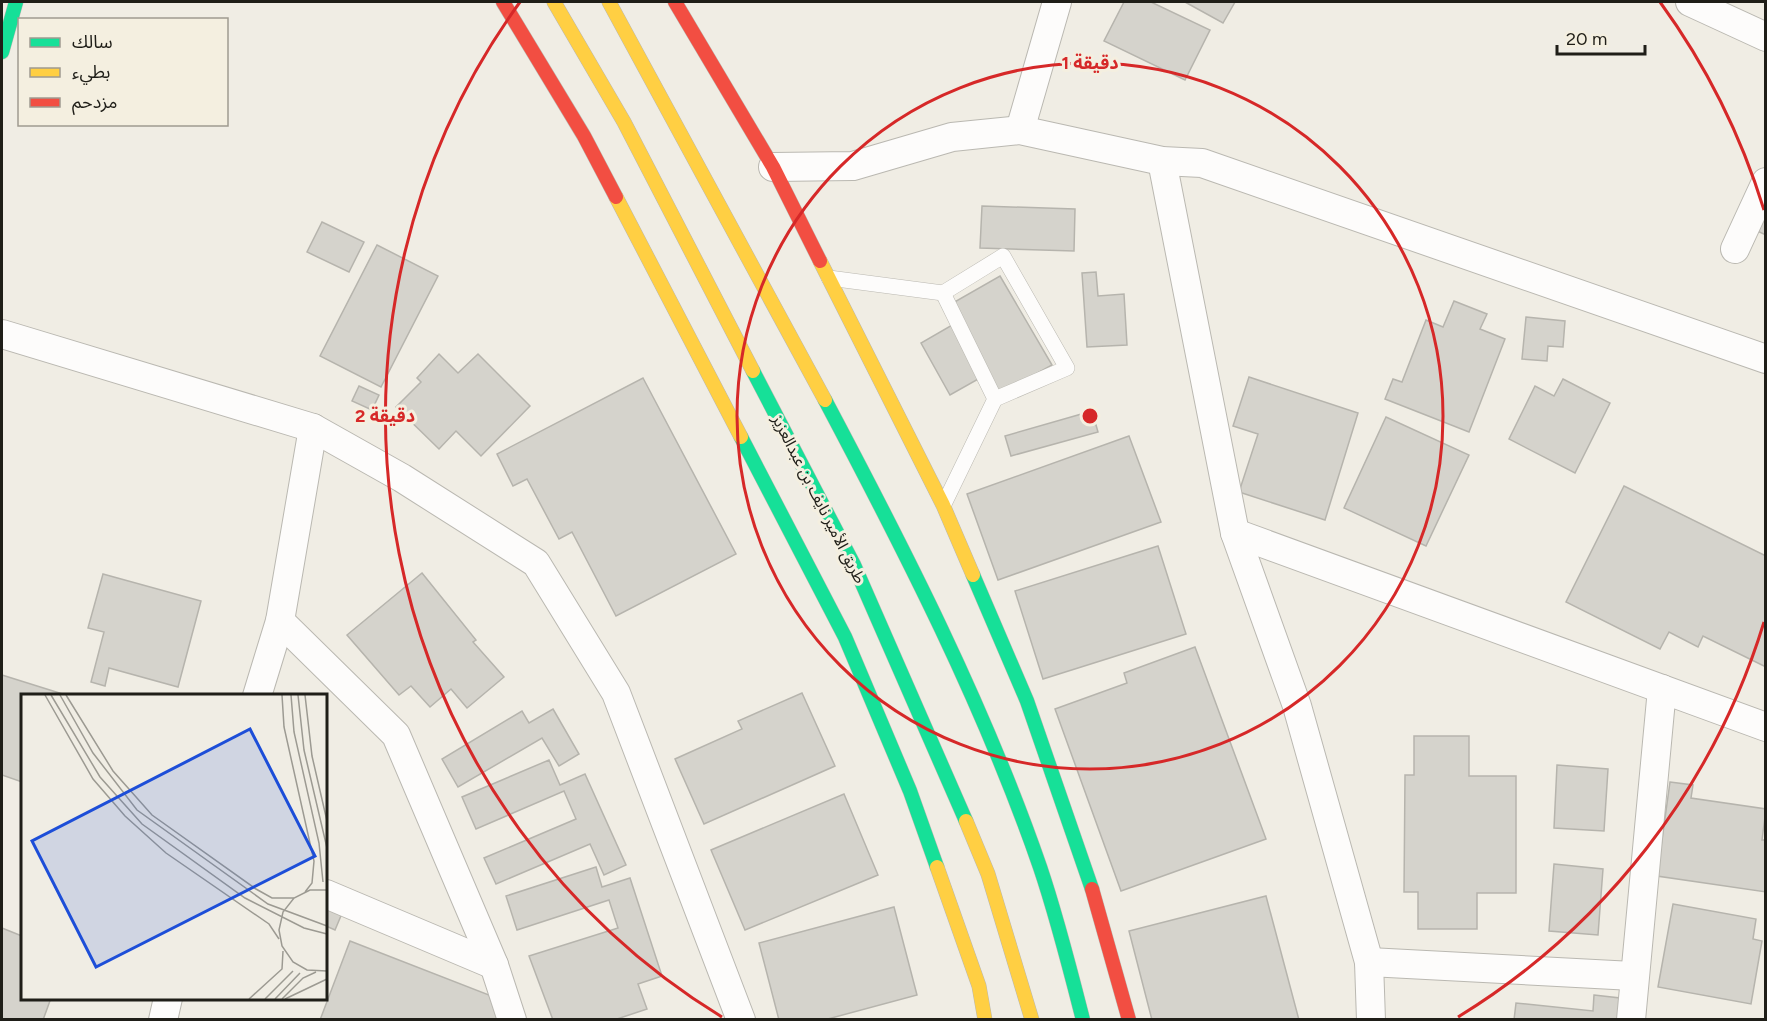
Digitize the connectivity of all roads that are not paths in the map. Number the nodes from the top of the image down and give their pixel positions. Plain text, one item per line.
1 (16, 2) edge
2 (503, 2) edge
3 (554, 2) edge
4 (609, 2) edge
5 (675, 2) edge
6 (1057, 2) edge
7 (1690, 2) edge
8 (1766, 37) edge
9 (2, 52) edge
10 (1020, 130) junction
11 (1162, 161) junction
12 (773, 167) junction
13 (1766, 182) edge
14 (1735, 249) dead end
15 (826, 277) junction
16 (943, 293) junction
17 (2, 334) edge
18 (1766, 359) edge
19 (995, 399) junction
20 (313, 428) junction
21 (943, 505) junction
22 (1235, 532) junction
23 (280, 621) junction
24 (1662, 689) junction
25 (258, 694) edge
26 (1766, 727) edge
27 (327, 894) edge
28 (1369, 962) junction
29 (494, 965) junction
30 (1634, 976) junction
31 (168, 1000) edge
32 (163, 1020) edge
33 (512, 1020) edge
34 (741, 1020) edge
35 (985, 1020) edge
36 (1032, 1020) edge
37 (1083, 1020) edge
38 (1129, 1020) edge
39 (1371, 1020) edge
40 (1631, 1020) edge

1 - 9 main road
2 - 35 main road
3 - 36 main road, طريق الأمير نايف بن عبدالعزيز
4 - 37 main road
5 - 12 main road
6 - 10 street
7 - 8 street
10 - 11 street
10 - 12 street
11 - 18 street
11 - 22 street
12 - 15 main road
13 - 14 street
15 - 16 lane
15 - 21 main road
16 - 19 lane
16 - 19 lane
17 - 20 street
19 - 21 lane
20 - 23 street
20 - 34 street
21 - 38 main road
22 - 24 street
22 - 28 street
23 - 25 street
23 - 29 street
24 - 26 street
24 - 30 street
27 - 29 street
28 - 30 street
28 - 39 street
29 - 33 street
30 - 40 street
31 - 32 street

